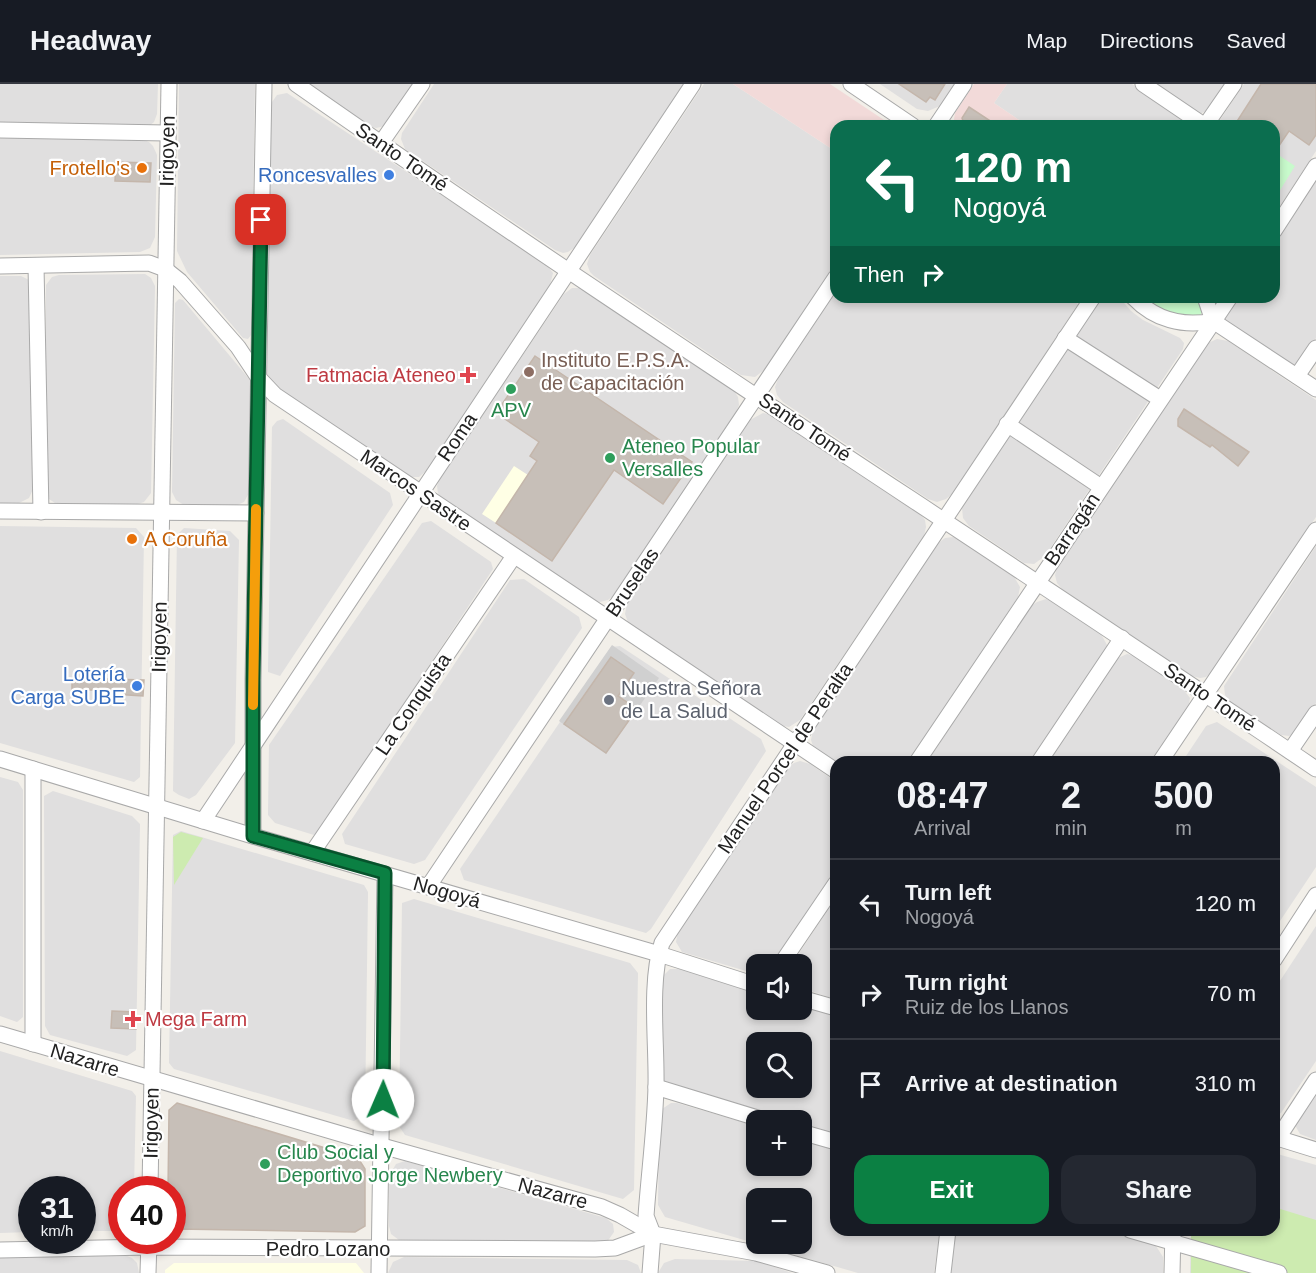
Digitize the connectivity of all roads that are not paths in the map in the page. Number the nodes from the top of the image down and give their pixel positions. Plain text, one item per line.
1 (169, 84) edge
2 (264, 84) edge
3 (296, 84) edge
4 (422, 84) edge
5 (693, 84) edge
6 (851, 84) edge
7 (964, 84) edge
8 (1143, 84) edge
9 (1234, 84) edge
10 (904, 120) edge
11 (940, 120) edge
12 (1196, 120) edge
13 (1209, 120) edge
14 (0, 130) edge
15 (166, 133) junction
16 (381, 143) junction
17 (1316, 166) edge
18 (1280, 222) edge
19 (0, 266) edge
20 (36, 266) junction
21 (165, 269) junction
22 (568, 270) junction
23 (830, 286) edge
24 (1089, 303) edge
25 (1140, 303) edge
26 (1207, 303) edge
27 (1226, 303) edge
28 (1213, 321) junction
29 (1065, 338) junction
30 (1316, 348) edge
31 (1297, 376) junction
32 (258, 377) junction
33 (1316, 389) edge
34 (757, 395) junction
35 (1160, 399) junction
36 (1007, 424) junction
37 (1101, 487) junction
38 (420, 493) junction
39 (0, 511) edge
40 (41, 512) junction
41 (161, 513) junction
42 (256, 513) junction
43 (943, 519) junction
44 (1316, 530) edge
45 (514, 556) junction
46 (1037, 581) junction
47 (608, 619) junction
48 (1122, 638) junction
49 (1206, 694) junction
50 (1316, 713) edge
51 (794, 744) junction
52 (253, 745) junction
53 (1290, 751) junction
54 (921, 756) edge
55 (1043, 756) edge
56 (1164, 756) edge
57 (0, 759) edge
58 (830, 767) edge
59 (33, 769) junction
60 (1316, 769) edge
61 (157, 807) junction
62 (203, 821) junction
63 (253, 836) junction
64 (312, 853) junction
65 (385, 873) junction
66 (428, 887) junction
67 (830, 892) edge
68 (1316, 895) edge
69 (1280, 951) edge
70 (658, 954) junction
71 (788, 954) edge
72 (746, 982) edge
73 (812, 1001) edge
74 (830, 1006) edge
75 (0, 1034) edge
76 (33, 1044) junction
77 (151, 1079) junction
78 (1316, 1080) edge
79 (656, 1088) junction
80 (746, 1115) edge
81 (1280, 1131) edge
82 (812, 1135) edge
83 (1280, 1138) edge
84 (830, 1140) edge
85 (382, 1146) junction
86 (1316, 1150) edge
87 (150, 1176) edge
88 (653, 1234) junction
89 (947, 1236) edge
90 (1172, 1236) edge
91 (186, 1245) edge
92 (108, 1246) edge
93 (380, 1249) junction
94 (0, 1250) edge
95 (149, 1254) edge
96 (148, 1273) edge
97 (379, 1273) edge
98 (650, 1273) edge
99 (827, 1273) edge
100 (943, 1273) edge
101 (1172, 1273) edge
102 (1279, 1273) edge

1 - 15 street, Irigoyen
2 - 32 street
3 - 16 street, Santo Tomé
4 - 16 street
5 - 22 street, Roma
6 - 10 street
7 - 11 street
8 - 12 street
9 - 13 street
14 - 15 street
15 - 21 street, Irigoyen
16 - 22 street, Santo Tomé
17 - 18 street
19 - 20 street, Marcos Sastre
20 - 21 street, Marcos Sastre
20 - 40 street
21 - 32 street, Marcos Sastre
21 - 41 street, Irigoyen
22 - 34 street, Santo Tomé
22 - 38 street, Roma
23 - 34 street, Bruselas
24 - 29 street, Manuel Porcel de Peralta
25 - 28 street
26 - 28 street
27 - 28 street, Barragán
28 - 31 street
28 - 35 street, Barragán
29 - 35 street
29 - 36 street, Manuel Porcel de Peralta
30 - 31 street
31 - 33 street
32 - 38 street, Marcos Sastre
32 - 42 street
34 - 43 street, Santo Tomé
34 - 47 street, Bruselas
35 - 37 street, Barragán
36 - 37 street
36 - 43 street, Manuel Porcel de Peralta
37 - 46 street, Barragán
38 - 45 street, Marcos Sastre
38 - 52 street, Roma
39 - 40 street
40 - 41 street
41 - 42 street
41 - 61 street, Irigoyen
42 - 52 street
43 - 46 street, Santo Tomé
43 - 51 street, Manuel Porcel de Peralta
44 - 49 street
45 - 47 street, Marcos Sastre
45 - 64 street, La Conquista
46 - 48 street, Santo Tomé
46 - 54 street, Barragán
47 - 51 street, Marcos Sastre
47 - 66 street, Bruselas
48 - 49 street, Santo Tomé
48 - 55 street
49 - 53 street, Santo Tomé
49 - 56 street
50 - 53 street
51 - 58 street, Marcos Sastre
51 - 70 street, Manuel Porcel de Peralta
52 - 62 street, Roma
52 - 63 street
53 - 60 street, Santo Tomé
57 - 59 street, Nogoyá
59 - 61 street, Nogoyá
59 - 76 street
61 - 62 street, Nogoyá
61 - 77 street, Irigoyen
62 - 63 street, Nogoyá
63 - 64 street, Nogoyá
64 - 65 street, Nogoyá
65 - 66 street, Nogoyá
65 - 85 street
66 - 70 street, Nogoyá
67 - 71 street
68 - 69 street
70 - 72 street, Nogoyá
70 - 79 street, Manuel Porcel de Peralta
73 - 74 street
75 - 76 street, Nazarre
76 - 77 street, Nazarre
77 - 85 street, Nazarre
77 - 87 street, Irigoyen
78 - 81 street
79 - 80 street
79 - 88 street, Manuel Porcel de Peralta
82 - 84 street
83 - 86 street
85 - 88 street, Nazarre
85 - 93 street
88 - 93 street, Pedro Lozano
88 - 98 street, Manuel Porcel de Peralta
88 - 99 street, Nazarre
89 - 100 street
90 - 101 street
90 - 102 street
91 - 93 street, Pedro Lozano
92 - 94 street, Pedro Lozano
93 - 97 street
95 - 96 street

